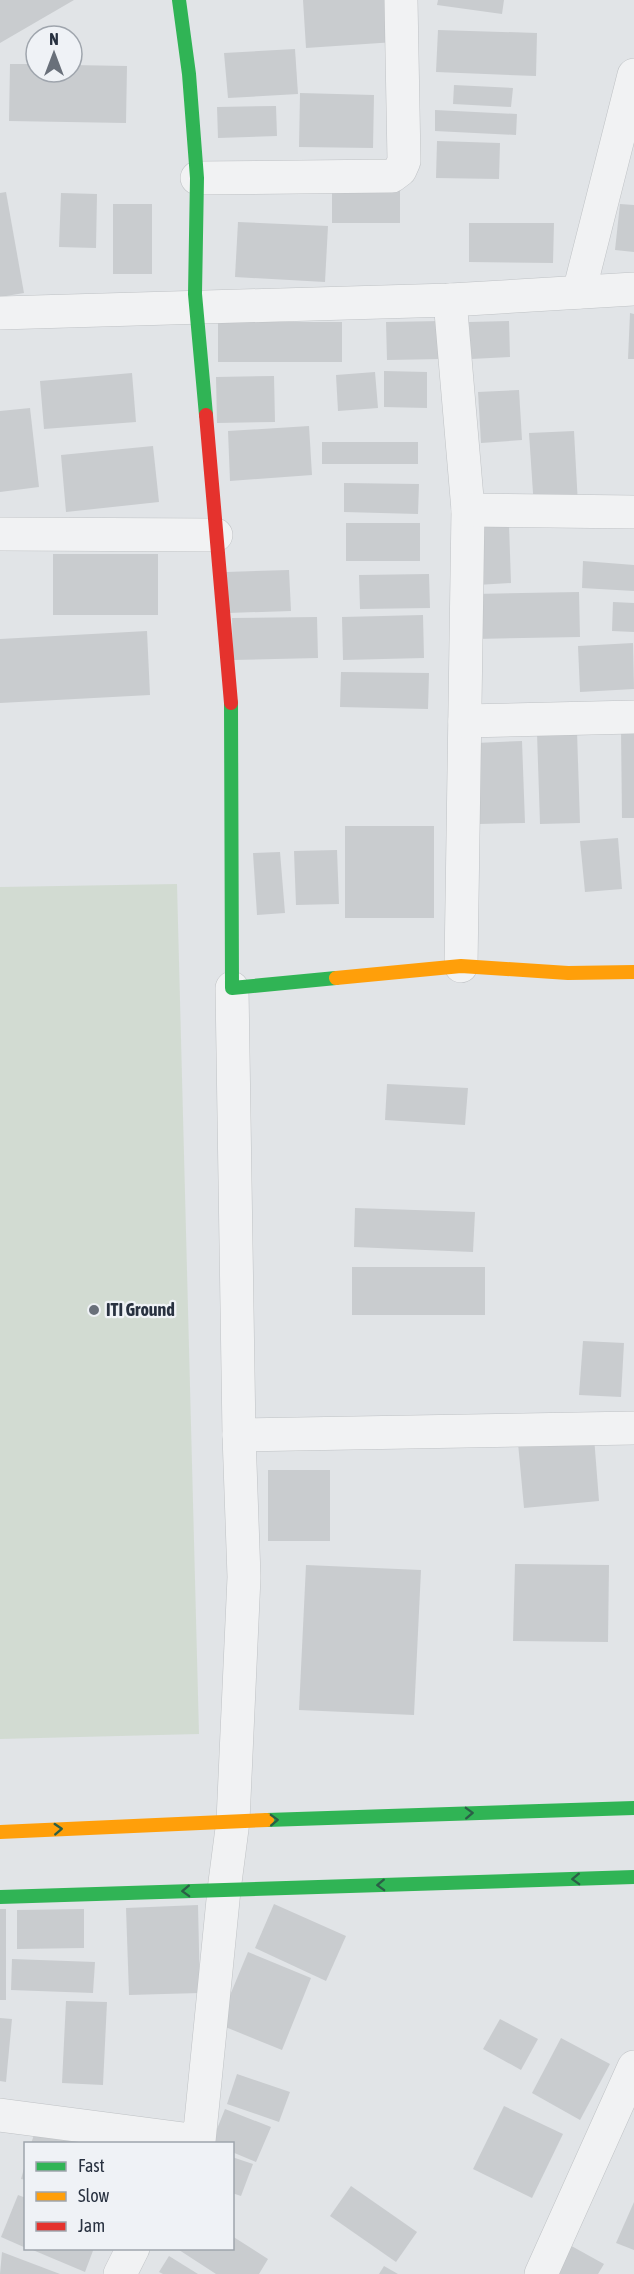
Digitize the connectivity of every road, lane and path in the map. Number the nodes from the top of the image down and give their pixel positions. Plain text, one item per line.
1 (179, 0) edge
2 (400, 0) edge
3 (634, 75) edge
4 (197, 178) junction
5 (634, 289) edge
6 (579, 292) junction
7 (450, 300) junction
8 (198, 307) junction
9 (0, 313) edge
10 (468, 510) junction
11 (634, 512) edge
12 (0, 534) edge
13 (216, 535) junction
14 (634, 717) edge
15 (465, 721) junction
16 (461, 966) junction
17 (634, 972) edge
18 (232, 988) junction
19 (634, 1428) edge
20 (239, 1435) junction
21 (634, 1808) edge
22 (233, 1821) junction
23 (0, 1832) edge
24 (634, 1877) edge
25 (224, 1890) junction
26 (0, 1897) edge
27 (634, 2067) edge
28 (0, 2115) edge
29 (197, 2142) edge
30 (133, 2250) edge
31 (120, 2274) edge
32 (541, 2274) edge

1 - 4 street
2 - 4 street
3 - 6 street
4 - 8 street
5 - 6 street
6 - 7 street
7 - 8 street
7 - 10 street
8 - 9 street
8 - 13 street
10 - 11 street
10 - 15 street
12 - 13 street
13 - 18 street
14 - 15 street
15 - 16 street
16 - 17 street
16 - 18 street
18 - 20 street
19 - 20 street
20 - 22 street
22 -> 21 street
23 -> 22 street
22 - 25 street
24 -> 25 street
25 -> 26 street
25 - 29 street
27 - 32 street
28 - 29 street
30 - 31 street

